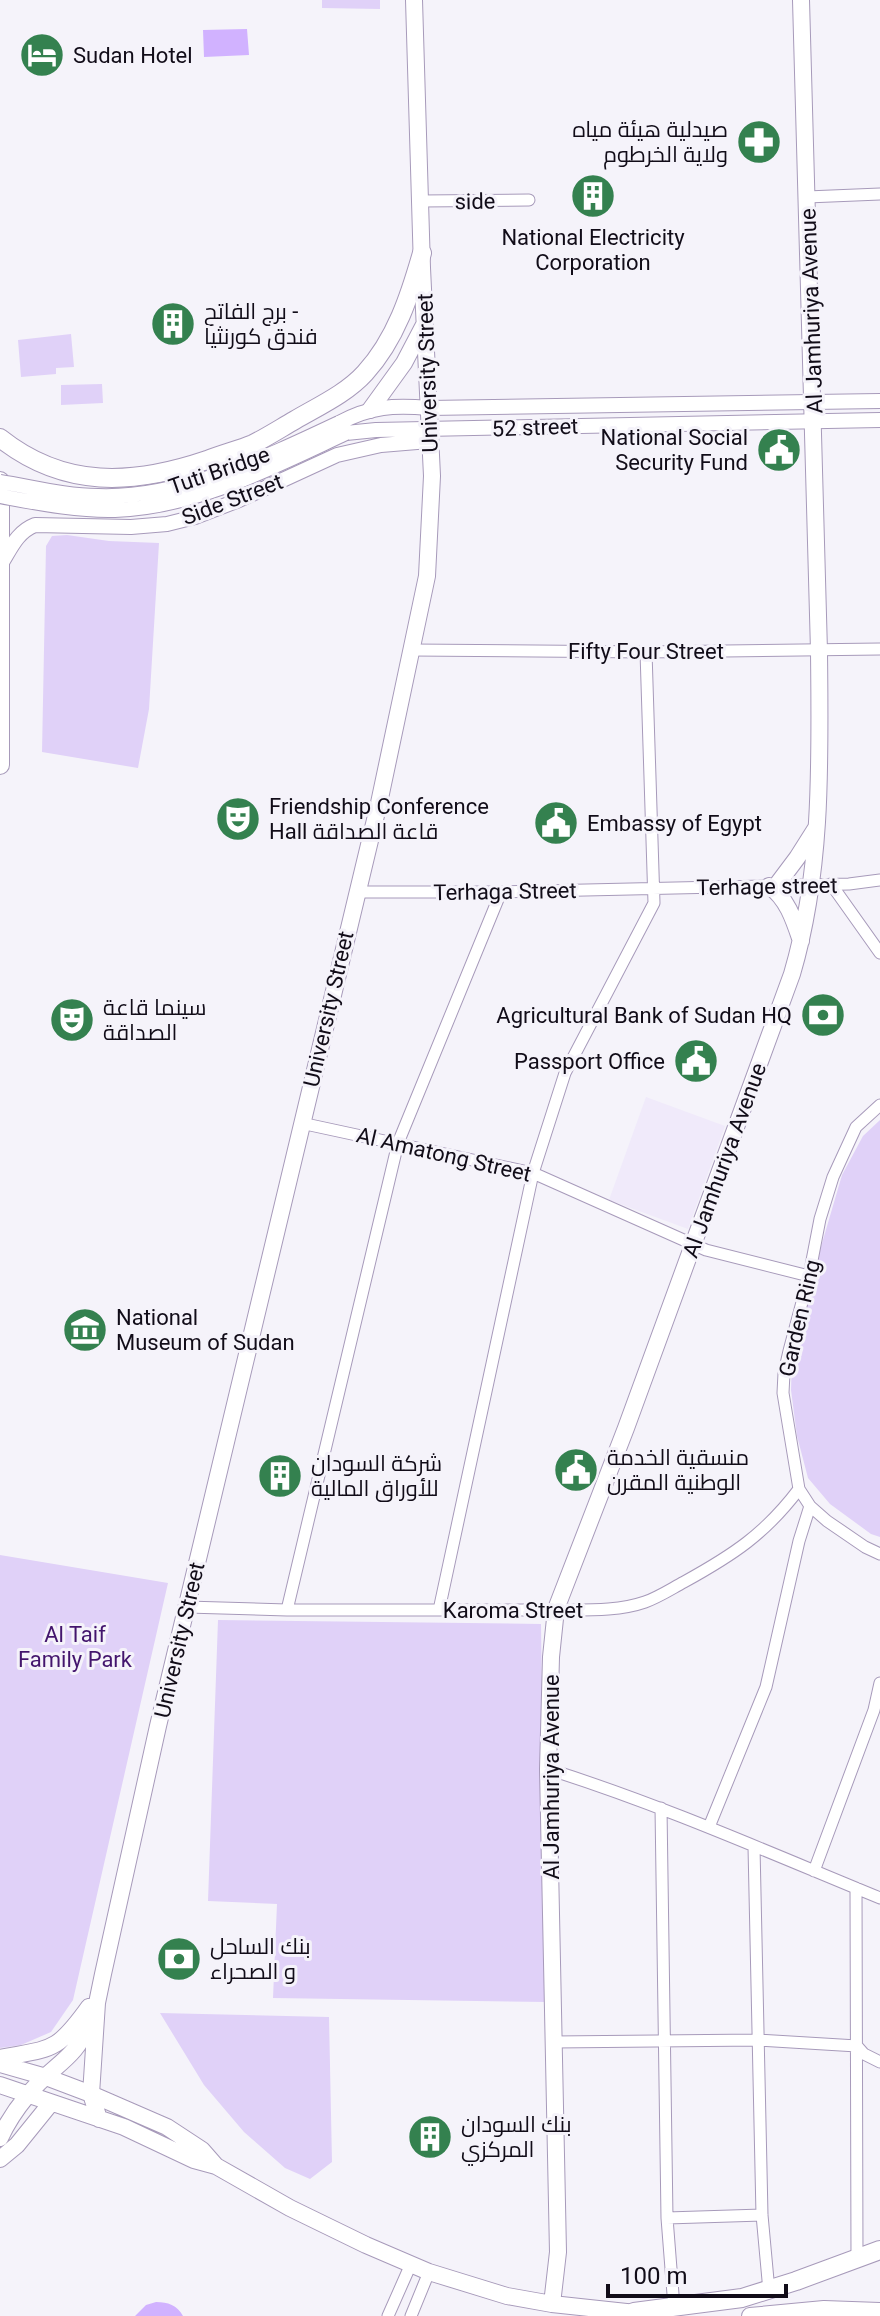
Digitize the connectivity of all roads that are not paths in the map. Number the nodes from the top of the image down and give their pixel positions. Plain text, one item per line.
1 (414, 0) edge
2 (801, 0) edge
3 (880, 194) edge
4 (807, 197) junction
5 (529, 200) dead end
6 (421, 201) junction
7 (422, 253) junction
8 (425, 322) junction
9 (341, 392) junction
10 (813, 401) junction
11 (880, 401) edge
12 (429, 408) junction
13 (363, 412) junction
14 (814, 419) junction
15 (880, 420) edge
16 (342, 428) junction
17 (429, 436) junction
18 (0, 438) edge
19 (0, 482) edge
20 (0, 496) edge
21 (1, 564) edge
22 (880, 649) edge
23 (412, 650) junction
24 (819, 651) junction
25 (646, 652) junction
26 (0, 765) edge
27 (817, 826) junction
28 (880, 880) edge
29 (811, 884) junction
30 (831, 884) junction
31 (772, 886) junction
32 (653, 889) junction
33 (356, 892) junction
34 (501, 892) junction
35 (801, 942) junction
36 (880, 953) edge
37 (880, 1105) edge
38 (301, 1123) junction
39 (398, 1143) junction
40 (533, 1173) junction
41 (693, 1243) junction
42 (809, 1276) junction
43 (799, 1489) junction
44 (810, 1506) junction
45 (880, 1554) edge
46 (187, 1607) junction
47 (556, 1609) junction
48 (287, 1610) junction
49 (439, 1610) junction
50 (880, 1683) edge
51 (548, 1769) junction
52 (661, 1808) junction
53 (709, 1827) junction
54 (754, 1847) junction
55 (814, 1871) junction
56 (856, 1888) junction
57 (880, 1898) edge
58 (98, 1998) junction
59 (663, 2040) junction
60 (758, 2040) junction
61 (554, 2042) junction
62 (857, 2046) junction
63 (0, 2061) edge
64 (880, 2062) edge
65 (46, 2077) junction
66 (0, 2085) edge
67 (91, 2094) junction
68 (28, 2095) junction
69 (51, 2103) junction
70 (99, 2119) junction
71 (1, 2132) edge
72 (0, 2159) edge
73 (216, 2166) junction
74 (762, 2215) junction
75 (667, 2218) junction
76 (880, 2250) edge
77 (857, 2258) junction
78 (411, 2264) junction
79 (429, 2272) junction
80 (769, 2291) junction
81 (552, 2304) junction
82 (668, 2311) edge
83 (880, 2311) edge
84 (634, 2312) joint
85 (388, 2316) edge
86 (411, 2316) edge
87 (750, 2316) edge

1 - 6 main road, University Street
2 - 4 main road, Al Jamhuriya Avenue
3 - 4 street
4 - 10 main road, Al Jamhuriya Avenue
5 - 6 street, side
6 - 7 main road, University Street
7 - 8 main road, University Street
7 - 9 main road
8 - 12 main road, University Street
8 - 13 main road
9 - 13 street
9 - 18 main road
10 - 11 street, 52 street
10 - 12 street, 52 street
10 - 14 main road, Al Jamhuriya Avenue
12 - 13 street, 52 street
12 - 17 main road, University Street
13 - 16 street
14 - 15 street, 52 street
14 - 17 street, 52 street
14 - 24 main road, Al Jamhuriya Avenue
16 - 17 street
16 - 19 street, Tuti Bridge, bridge
16 - 20 street, Tuti Bridge, bridge
17 - 21 street, Side Street
17 - 23 main road, University Street
19 - 21 main road
21 - 26 main road
22 - 24 street, Fifty Four Street
23 - 25 street, Fifty Four Street
23 - 33 main road, University Street
24 - 25 street, Fifty Four Street
24 - 27 main road, Al Jamhuriya Avenue
25 - 32 street
27 - 29 main road, Al Jamhuriya Avenue
27 - 31 main road
28 - 30 street, Terhage street
29 - 30 street, Terhage street
29 - 31 street, Terhage street
29 - 35 main road, Al Jamhuriya Avenue
30 - 36 street
31 - 32 street, Terhage street
31 - 35 main road
32 - 34 street, Terhaga Street
32 - 40 street
33 - 34 street, Terhaga Street
33 - 38 main road, University Street
34 - 39 street
35 - 41 main road, Al Jamhuriya Avenue
37 - 42 street, Garden Ring
38 - 39 street, Al Amatong Street
38 - 46 main road, University Street
39 - 40 street, Al Amatong Street
39 - 48 street
40 - 41 street, Al Amatong Street
40 - 49 street
41 - 42 street, Al Amatong Street
41 - 47 main road, Al Jamhuriya Avenue
42 - 43 street, Garden Ring
43 - 44 street, Garden Ring
43 - 47 street, Karoma Street
44 - 45 street, Garden Ring
44 - 53 street
46 - 48 street, Karoma Street
46 - 58 main road, University Street
47 - 49 street, Karoma Street
47 - 51 main road, Al Jamhuriya Avenue
48 - 49 street, Karoma Street
50 - 55 street
51 - 52 street
51 - 61 main road, Al Jamhuriya Avenue
52 - 53 street
52 - 59 street
53 - 54 street
54 - 55 street
54 - 60 street
55 - 56 street
56 - 57 street
56 - 62 street
58 - 63 main road
58 - 65 main road, University Street
58 - 67 main road, University Street
59 - 60 street
59 - 61 street
59 - 75 street
60 - 62 street
60 - 74 street
61 - 81 main road, Al Jamhuriya Avenue
62 - 64 street
62 - 77 street
63 - 65 main road
65 - 67 main road
65 - 68 main road, University Street
66 - 68 main road
67 - 70 main road, University Street
67 - 73 main road
68 - 69 main road
68 - 71 main road, University Street
69 - 70 main road
69 - 72 main road
70 - 73 main road
73 - 78 main road
74 - 75 street
74 - 80 street
75 - 82 street
76 - 77 main road
77 - 80 main road
78 - 79 main road
78 - 85 street
79 - 81 main road
79 - 86 street
80 - 82 main road
81 - 84 main road
82 - 84 main road
83 - 87 main road

